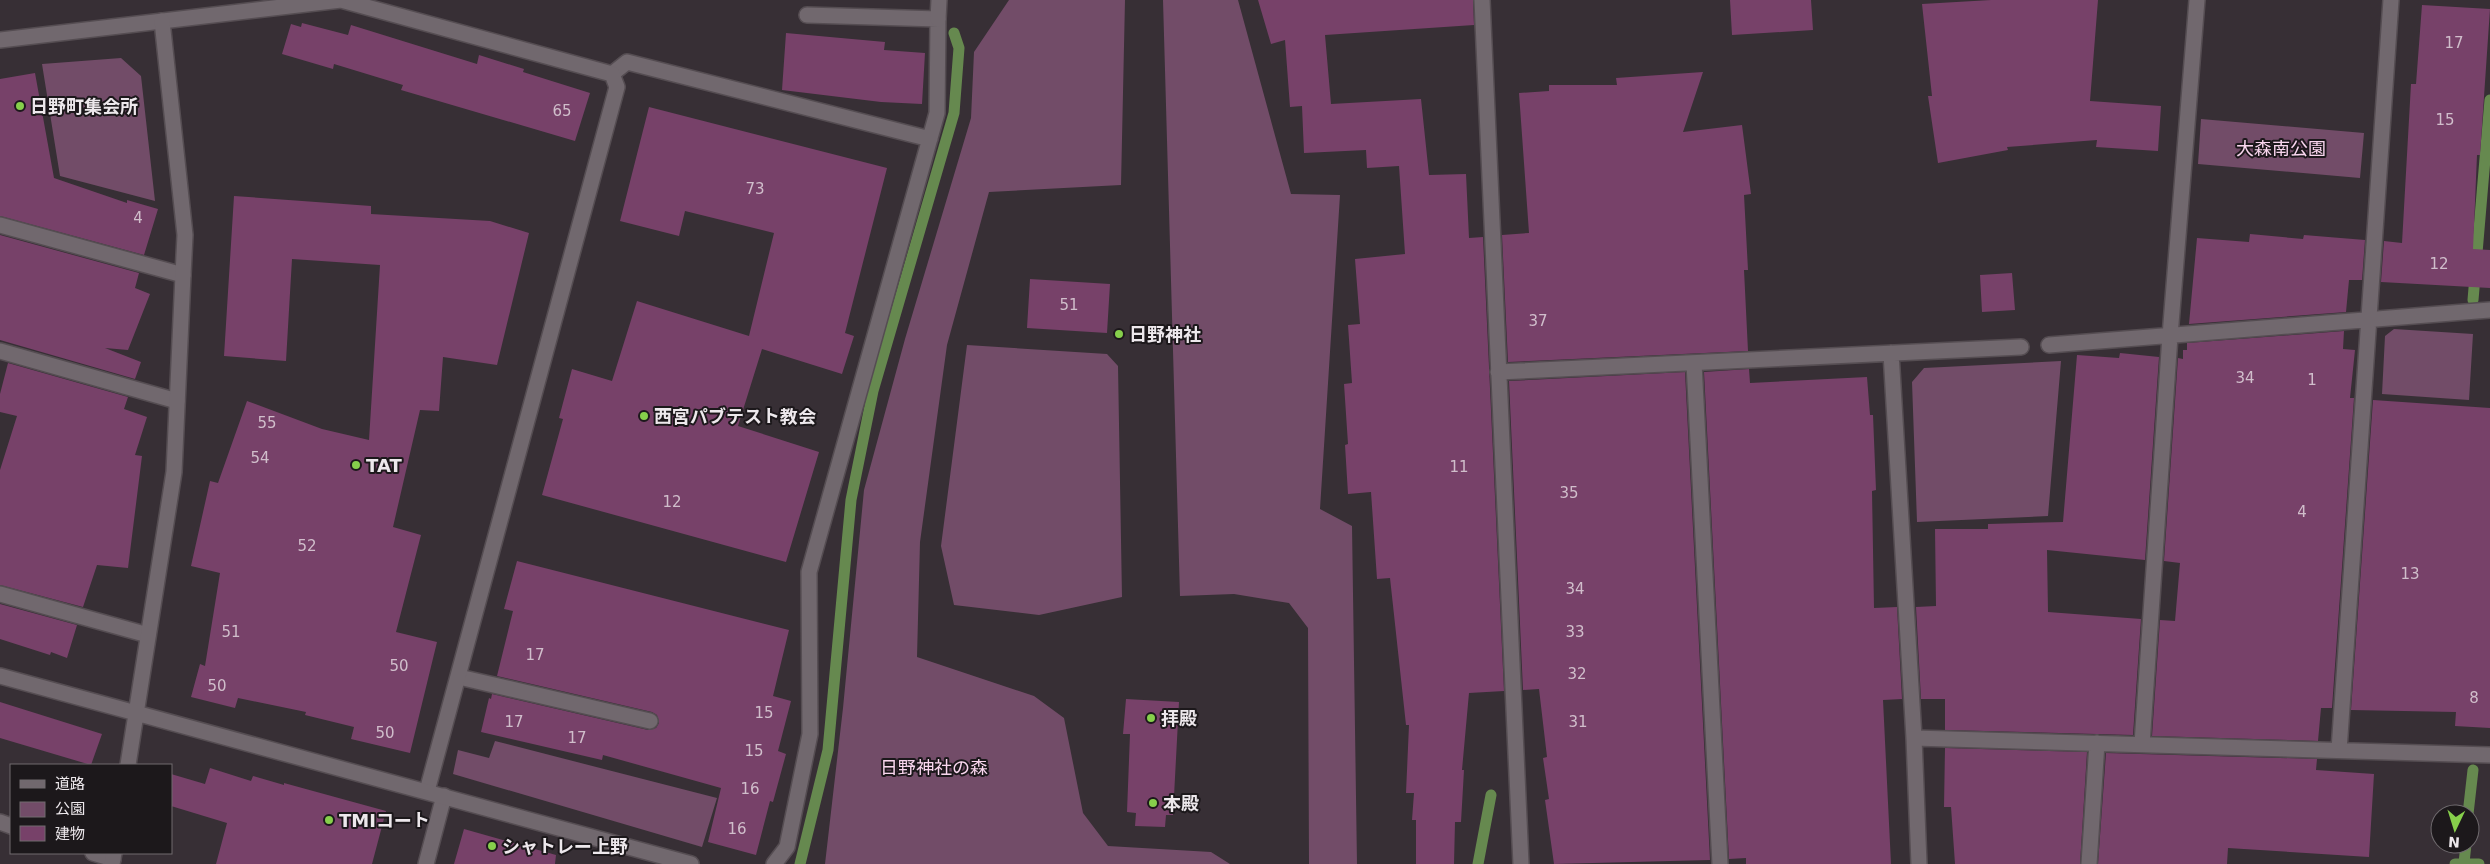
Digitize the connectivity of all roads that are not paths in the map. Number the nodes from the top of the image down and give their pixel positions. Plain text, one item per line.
1 (939, 0) edge
2 (1482, 0) edge
3 (2197, 0) edge
4 (2391, 0) edge
5 (807, 15) dead end
6 (938, 19) junction
7 (162, 21) junction
8 (0, 40) edge
9 (612, 74) junction
10 (930, 139) junction
11 (0, 225) edge
12 (183, 275) junction
13 (2490, 310) edge
14 (2369, 319) junction
15 (2170, 336) junction
16 (2049, 345) dead end
17 (2021, 347) dead end
18 (0, 351) edge
19 (1891, 353) junction
20 (1694, 363) junction
21 (1498, 372) junction
22 (177, 401) junction
23 (0, 594) edge
24 (148, 635) junction
25 (0, 676) edge
26 (459, 676) junction
27 (136, 714) junction
28 (650, 721) dead end
29 (1914, 738) junction
30 (2098, 743) junction
31 (2142, 744) junction
32 (2338, 750) junction
33 (2490, 755) edge
34 (128, 764) edge
35 (427, 791) junction
36 (444, 796) junction
37 (97, 854) edge
38 (113, 859) edge
39 (426, 864) edge
40 (691, 864) edge
41 (774, 864) edge
42 (1520, 864) edge
43 (1720, 864) edge
44 (1919, 864) edge
45 (2089, 864) edge

1 - 6 street
2 - 21 street
3 - 15 street
4 - 14 street
5 - 6 street
6 - 10 street
7 - 8 street
7 - 9 street
7 - 12 street
9 - 10 street
9 - 26 street
10 - 41 street
11 - 12 street
12 - 22 street
13 - 14 street
14 - 15 street
14 - 32 street
15 - 16 street
15 - 31 street
17 - 19 street
18 - 22 street
19 - 20 street
19 - 29 street
20 - 21 street
20 - 43 street
21 - 42 street
22 - 24 street
23 - 24 street
24 - 27 street
25 - 27 street
26 - 28 street
26 - 35 street
27 - 34 street
27 - 35 street
29 - 30 street
29 - 44 street
30 - 31 street
30 - 45 street
31 - 32 street
32 - 33 street
35 - 36 street
36 - 39 street
36 - 40 street
37 - 38 street

